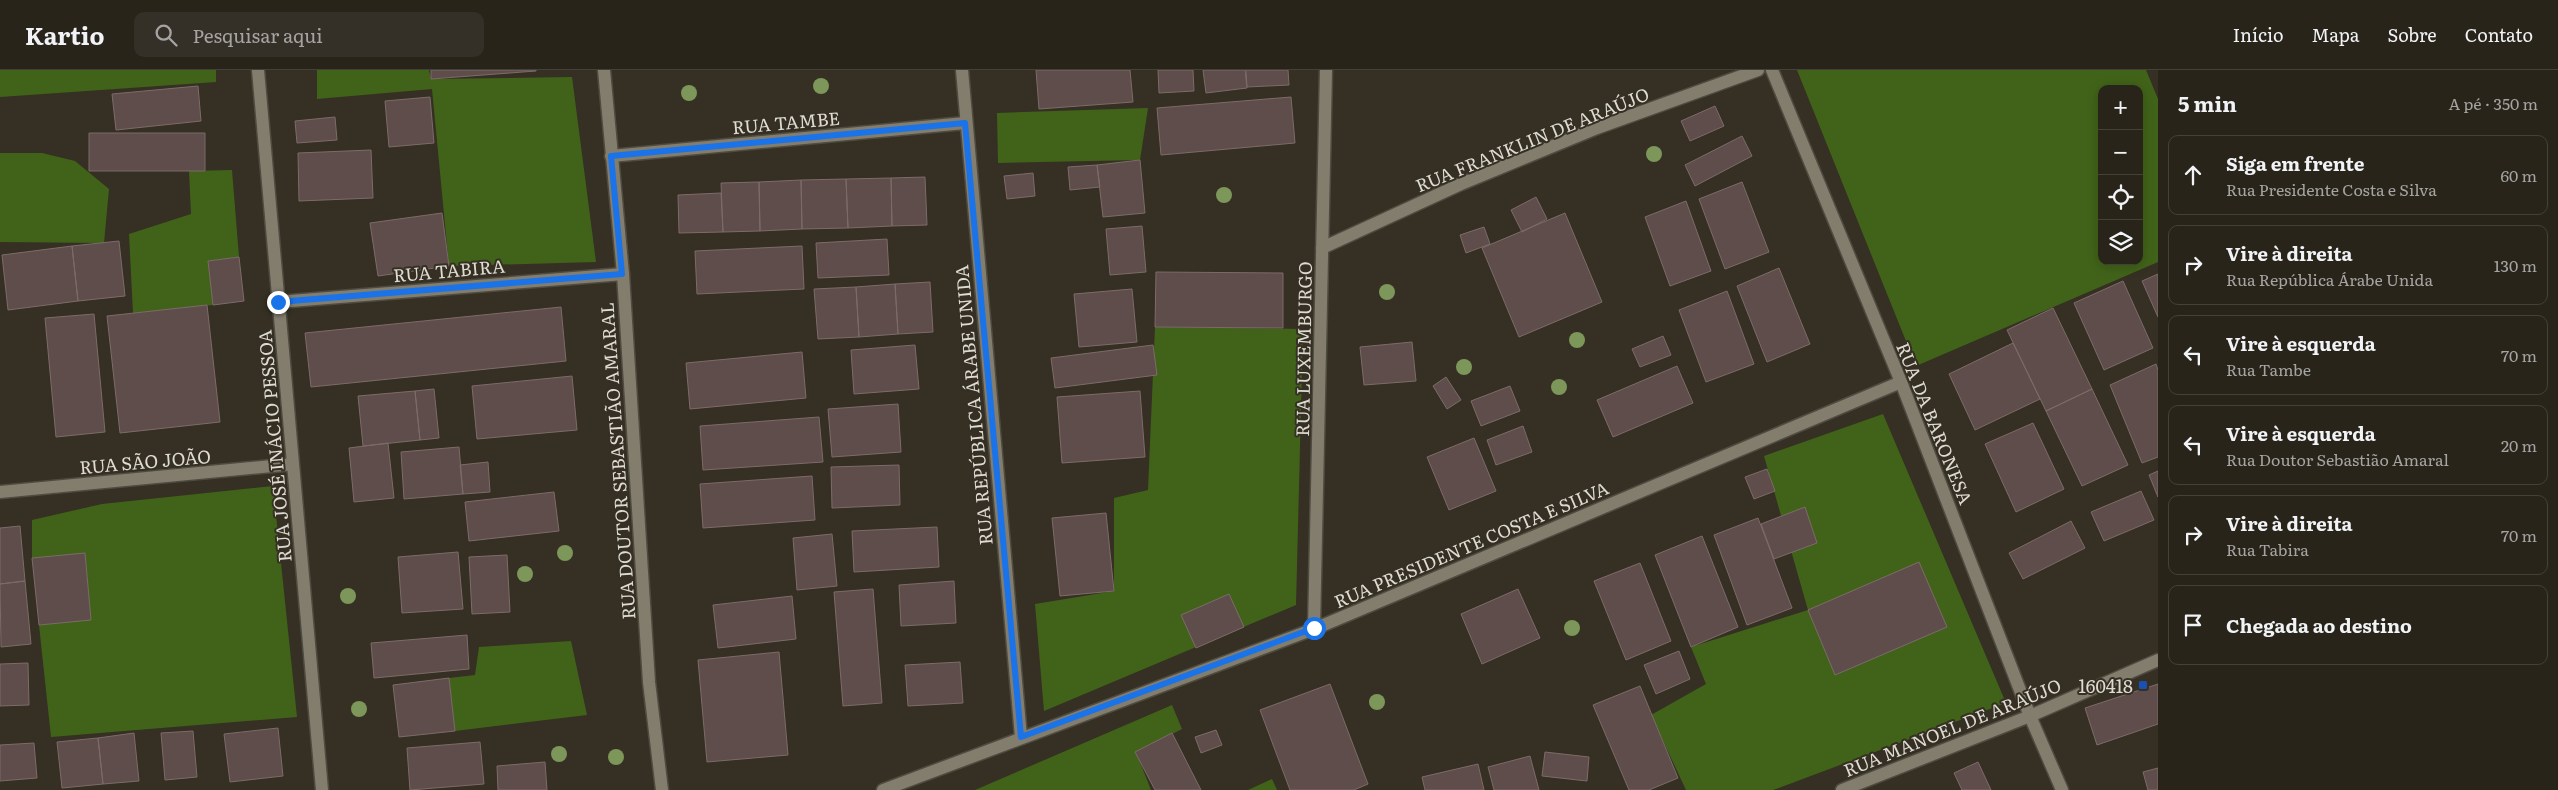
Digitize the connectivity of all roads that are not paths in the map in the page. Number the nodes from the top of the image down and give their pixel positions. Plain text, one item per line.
1 (258, 70) edge
2 (604, 70) edge
3 (962, 70) edge
4 (1326, 70) edge
5 (1758, 70) edge
6 (1772, 70) edge
7 (965, 123) junction
8 (611, 156) junction
9 (1322, 248) junction
10 (622, 274) junction
11 (278, 302) junction
12 (1901, 382) junction
13 (293, 464) junction
14 (0, 492) edge
15 (1314, 628) junction
16 (2158, 660) edge
17 (2030, 716) junction
18 (1021, 737) junction
19 (322, 790) edge
20 (662, 790) edge
21 (883, 790) edge
22 (1842, 790) edge
23 (2062, 790) edge

1 - 11 street, RUA JOSÉ INÁCIO PESSOA
2 - 8 street, RUA DOUTOR SEBASTIÃO AMARAL
3 - 7 street, RUA REPÚBLICA ÁRABE UNIDA
4 - 9 street, RUA LUXEMBURGO
5 - 9 street, RUA FRANKLIN DE ARAÚJO
6 - 12 street, RUA DA BARONESA
7 - 8 street, RUA TAMBE
7 - 18 street, RUA REPÚBLICA ÁRABE UNIDA
8 - 10 street, RUA DOUTOR SEBASTIÃO AMARAL
9 - 15 street, RUA LUXEMBURGO
10 - 11 street, RUA TABIRA
10 - 20 street, RUA DOUTOR SEBASTIÃO AMARAL
11 - 13 street, RUA JOSÉ INÁCIO PESSOA
12 - 15 street, RUA PRESIDENTE COSTA E SILVA
12 - 17 street, RUA DA BARONESA
13 - 14 street, RUA SÃO JOÃO
13 - 19 street, RUA JOSÉ INÁCIO PESSOA
15 - 18 street, RUA PRESIDENTE COSTA E SILVA
16 - 17 street, RUA MANOEL DE ARAÚJO
17 - 22 street, RUA MANOEL DE ARAÚJO
17 - 23 street, RUA DA BARONESA
18 - 21 street, RUA PRESIDENTE COSTA E SILVA

